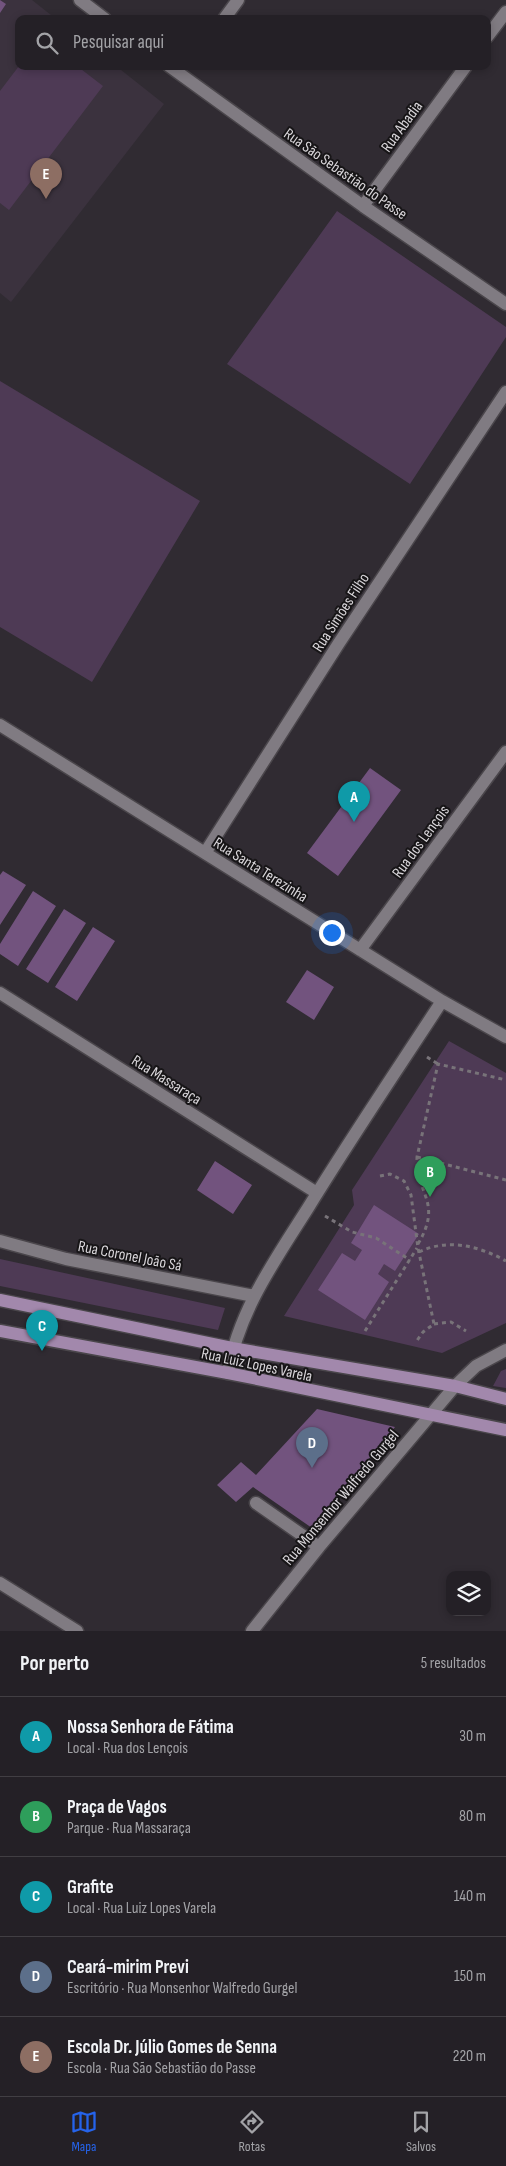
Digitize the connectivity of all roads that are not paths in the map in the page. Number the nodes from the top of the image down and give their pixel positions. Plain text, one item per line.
1 (80, 0) edge
2 (238, 0) edge
3 (506, 12) edge
4 (100, 15) edge
5 (227, 15) edge
6 (491, 32) edge
7 (463, 70) edge
8 (186, 71) edge
9 (363, 206) junction
10 (506, 304) edge
11 (506, 392) edge
12 (0, 725) edge
13 (506, 752) edge
14 (205, 853) junction
15 (360, 950) junction
16 (0, 993) edge
17 (442, 1001) junction
18 (506, 1037) edge
19 (316, 1193) junction
20 (0, 1241) edge
21 (254, 1296) junction
22 (0, 1300) edge
23 (0, 1330) edge
24 (232, 1348) junction
25 (506, 1350) edge
26 (228, 1373) junction
27 (455, 1386) junction
28 (506, 1399) edge
29 (430, 1416) junction
30 (506, 1430) edge
31 (256, 1503) dead end
32 (319, 1547) junction
33 (0, 1583) edge
34 (77, 1631) edge
35 (252, 1631) edge

1 - 4 street
2 - 5 street
3 - 6 street
7 - 9 street, Rua Abadia
8 - 9 street, Rua São Sebastião do Passe
9 - 10 street, Rua São Sebastião do Passe
11 - 14 street, Rua Simões Filho
12 - 14 street, Rua Santa Terezinha
13 - 15 street, Rua dos Lençois
14 - 15 street, Rua Santa Terezinha
15 - 17 street, Rua Santa Terezinha
16 - 19 street, Rua Massaraça
17 - 18 street, Rua Santa Terezinha
17 - 19 street
19 - 21 street
20 - 21 street, Rua Coronel João Sá
21 - 24 street
22 - 24 main road, Rua Luiz Lopes Varela
23 - 26 main road, Rua Luiz Lopes Varela
24 - 26 street
24 - 27 main road, Rua Luiz Lopes Varela
25 - 27 street, Rua Monsenhor Walfredo Gurgel
26 - 29 main road, Rua Luiz Lopes Varela
27 - 28 main road, Rua Luiz Lopes Varela
27 - 29 street, Rua Monsenhor Walfredo Gurgel
29 - 30 main road, Rua Luiz Lopes Varela
29 - 32 street, Rua Monsenhor Walfredo Gurgel
31 - 32 street
32 - 35 street, Rua Monsenhor Walfredo Gurgel
33 - 34 street

